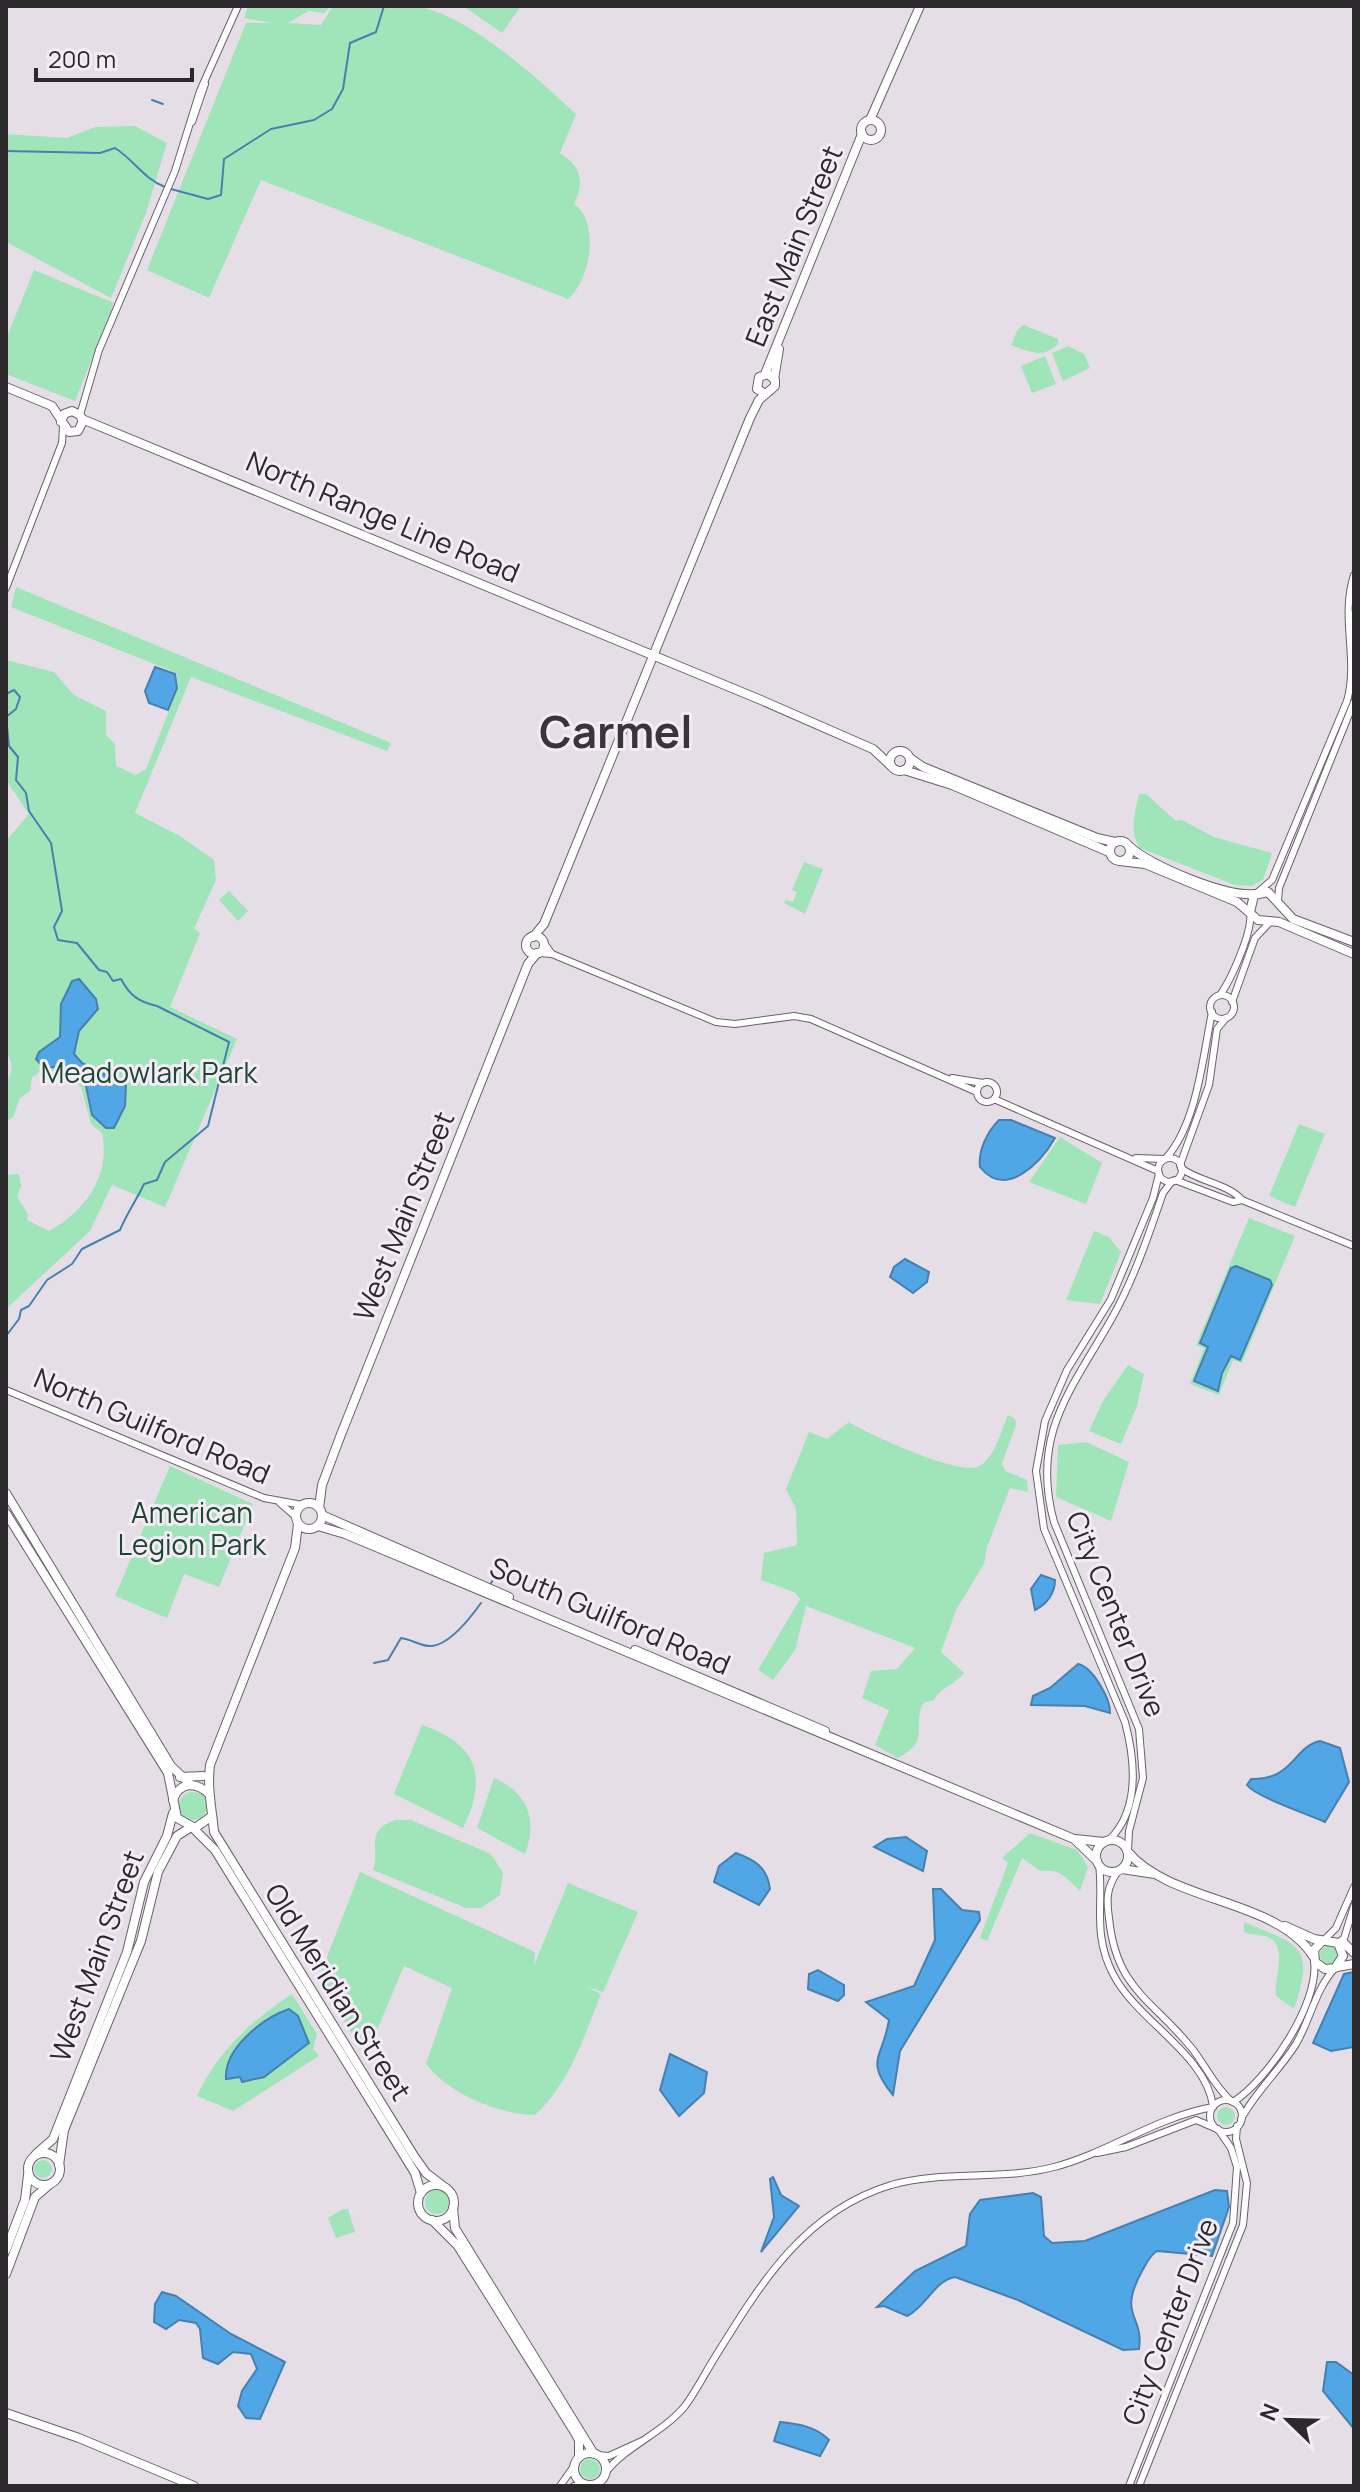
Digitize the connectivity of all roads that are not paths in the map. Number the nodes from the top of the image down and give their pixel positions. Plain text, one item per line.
1 (238, 6) edge
2 (920, 6) edge
3 (874, 122) junction
4 (866, 137) junction
5 (765, 374) junction
6 (774, 379) junction
7 (6, 384) edge
8 (762, 391) junction
9 (76, 414) junction
10 (62, 424) junction
11 (95, 425) junction
12 (77, 431) junction
13 (62, 443) junction
14 (1354, 575) edge
15 (6, 588) edge
16 (1354, 613) edge
17 (1354, 624) edge
18 (652, 654) junction
19 (1354, 702) edge
20 (873, 749) junction
21 (894, 753) junction
22 (910, 758) junction
23 (890, 765) junction
24 (904, 770) junction
25 (1115, 842) junction
26 (1129, 846) junction
27 (1109, 852) junction
28 (1120, 861) junction
29 (1257, 893) junction
30 (1279, 902) junction
31 (1250, 913) junction
32 (1270, 922) junction
33 (544, 925) junction
34 (533, 937) junction
35 (543, 942) junction
36 (1354, 942) edge
37 (527, 948) junction
38 (538, 953) junction
39 (552, 954) junction
40 (1354, 954) edge
41 (528, 964) junction
42 (1220, 995) junction
43 (1232, 1002) junction
44 (1212, 1012) junction
45 (1226, 1018) junction
46 (941, 1075) junction
47 (983, 1083) junction
48 (977, 1092) junction
49 (995, 1096) junction
50 (1135, 1158) junction
51 (1165, 1159) junction
52 (1181, 1166) junction
53 (1158, 1172) junction
54 (1173, 1181) junction
55 (1242, 1200) junction
56 (1354, 1246) edge
57 (6, 1390) edge
58 (322, 1485) junction
59 (6, 1493) edge
60 (280, 1503) junction
61 (304, 1504) junction
62 (321, 1511) junction
63 (6, 1513) edge
64 (297, 1520) junction
65 (314, 1528) junction
66 (295, 1548) junction
67 (48, 1562) junction
68 (40, 1567) junction
69 (880, 1757) junction
70 (210, 1765) junction
71 (203, 1776) junction
72 (180, 1777) junction
73 (192, 1785) junction
74 (210, 1794) junction
75 (173, 1800) junction
76 (213, 1811) junction
77 (173, 1812) junction
78 (191, 1827) junction
79 (179, 1834) junction
80 (204, 1837) junction
81 (1074, 1839) junction
82 (1106, 1841) junction
83 (1128, 1851) junction
84 (1098, 1863) junction
85 (1120, 1870) junction
86 (1159, 1875) junction
87 (1354, 1887) edge
88 (1354, 1906) edge
89 (1272, 1924) junction
90 (1322, 1941) junction
91 (1342, 1947) junction
92 (1314, 1957) junction
93 (1354, 1959) edge
94 (1335, 1967) junction
95 (1232, 2102) junction
96 (1213, 2107) junction
97 (1239, 2122) junction
98 (1216, 2128) junction
99 (1093, 2153) junction
100 (36, 2154) junction
101 (59, 2165) junction
102 (28, 2173) junction
103 (50, 2184) junction
104 (443, 2186) junction
105 (421, 2193) junction
106 (453, 2208) junction
107 (432, 2220) junction
108 (6, 2250) edge
109 (6, 2274) edge
110 (6, 2413) edge
111 (642, 2441) junction
112 (596, 2454) junction
113 (579, 2457) junction
114 (574, 2466) junction
115 (606, 2473) junction
116 (591, 2485) edge
117 (194, 2486) edge
118 (560, 2486) edge
119 (574, 2486) edge
120 (611, 2486) edge
121 (1129, 2486) edge
122 (1139, 2486) edge

1 - 9 street
2 - 3 main road, East Main Street
3 - 4 main road
3 - 4 main road
4 - 5 main road, East Main Street
4 - 6 main road, East Main Street
5 - 6 main road
5 - 8 main road, East Main Street
6 - 8 main road, East Main Street
7 - 9 main road, North Range Line Road
7 - 10 main road, North Range Line Road
8 - 18 main road
9 - 10 main road
9 - 11 main road, North Range Line Road
9 - 12 main road
10 - 12 main road, North Range Line Road
10 - 13 street
11 - 12 main road
11 - 18 main road, North Range Line Road
12 - 13 street
13 - 15 street
14 - 29 street
16 - 17 street
18 - 20 main road, North Range Line Road
18 - 33 main road
19 - 30 street
20 - 21 main road
20 - 23 main road
21 - 22 main road
21 - 23 main road
22 - 24 main road
22 - 25 main road
23 - 24 main road
24 - 27 main road
25 - 26 main road
25 - 27 main road
26 - 28 main road
26 - 29 main road
27 - 28 main road
28 - 31 main road
29 - 30 main road
29 - 31 main road
30 - 32 main road
30 - 36 main road
31 - 32 main road
31 - 42 street
32 - 40 main road
32 - 43 street
33 - 34 main road
33 - 35 main road
34 - 35 main road
34 - 37 main road
35 - 38 main road, West Main Street
35 - 39 street
37 - 38 main road
37 - 41 main road, West Main Street
38 - 39 street
38 - 41 main road, West Main Street
39 - 46 street
41 - 58 main road, West Main Street
42 - 43 street
42 - 44 street
43 - 45 street
44 - 45 street
44 - 51 street
45 - 52 street
46 - 47 street
46 - 48 street
47 - 48 street
47 - 49 street
48 - 49 street
49 - 50 street
50 - 51 street
50 - 53 street
51 - 52 street
51 - 53 street, City Center Drive
52 - 54 street, City Center Drive
52 - 55 street
53 - 54 street
53 - 82 street, City Center Drive
54 - 55 street
54 - 83 street, City Center Drive
55 - 56 street
57 - 60 street, North Guilford Road
58 - 61 main road, West Main Street
58 - 62 main road, West Main Street
59 - 67 main road
60 - 61 street, North Guilford Road
60 - 64 street, North Guilford Road
61 - 62 main road, South Guilford Road
61 - 64 main road, West Main Street
62 - 65 main road, West Main Street
62 - 69 main road, South Guilford Road
63 - 68 main road
64 - 65 main road, South Guilford Road
64 - 66 main road
65 - 66 main road
65 - 69 main road, South Guilford Road
66 - 70 main road
67 - 68 main road
67 - 72 main road
68 - 75 main road
69 - 81 main road, South Guilford Road
70 - 71 main road
70 - 74 main road
71 - 72 main road
71 - 73 main road
72 - 73 main road
73 - 74 main road
73 - 75 main road
74 - 76 main road
75 - 77 main road
76 - 78 main road
76 - 104 main road, Old Meridian Street
77 - 78 main road
77 - 100 main road, West Main Street
78 - 79 main road, West Main Street
78 - 80 main road, Old Meridian Street
79 - 80 main road
79 - 101 main road, West Main Street
80 - 105 main road, Old Meridian Street
81 - 82 main road, South Guilford Road
81 - 84 main road, South Guilford Road
82 - 83 main road
82 - 84 main road
83 - 85 main road
83 - 86 main road
84 - 85 main road
84 - 96 street
85 - 86 main road
85 - 95 street
86 - 89 main road
87 - 90 street
88 - 91 street
89 - 90 main road
89 - 92 main road
90 - 91 main road
90 - 92 main road
91 - 93 main road
91 - 94 main road
92 - 94 main road
92 - 95 street
93 - 94 main road
94 - 97 street
95 - 96 street
95 - 97 street
96 - 98 street
96 - 99 street
97 - 98 street
97 - 122 street, City Center Drive
98 - 99 street
98 - 121 street, City Center Drive
99 - 111 street
100 - 101 main road
100 - 102 main road
101 - 103 main road
102 - 103 main road
102 - 108 main road
103 - 109 main road
104 - 105 main road
104 - 106 main road
105 - 107 main road
106 - 107 main road
106 - 112 main road
107 - 113 main road
110 - 117 main road
111 - 112 street
111 - 115 street
112 - 113 main road
112 - 115 main road
113 - 114 main road
114 - 116 main road
114 - 118 street
115 - 116 main road
115 - 120 main road
116 - 119 street

